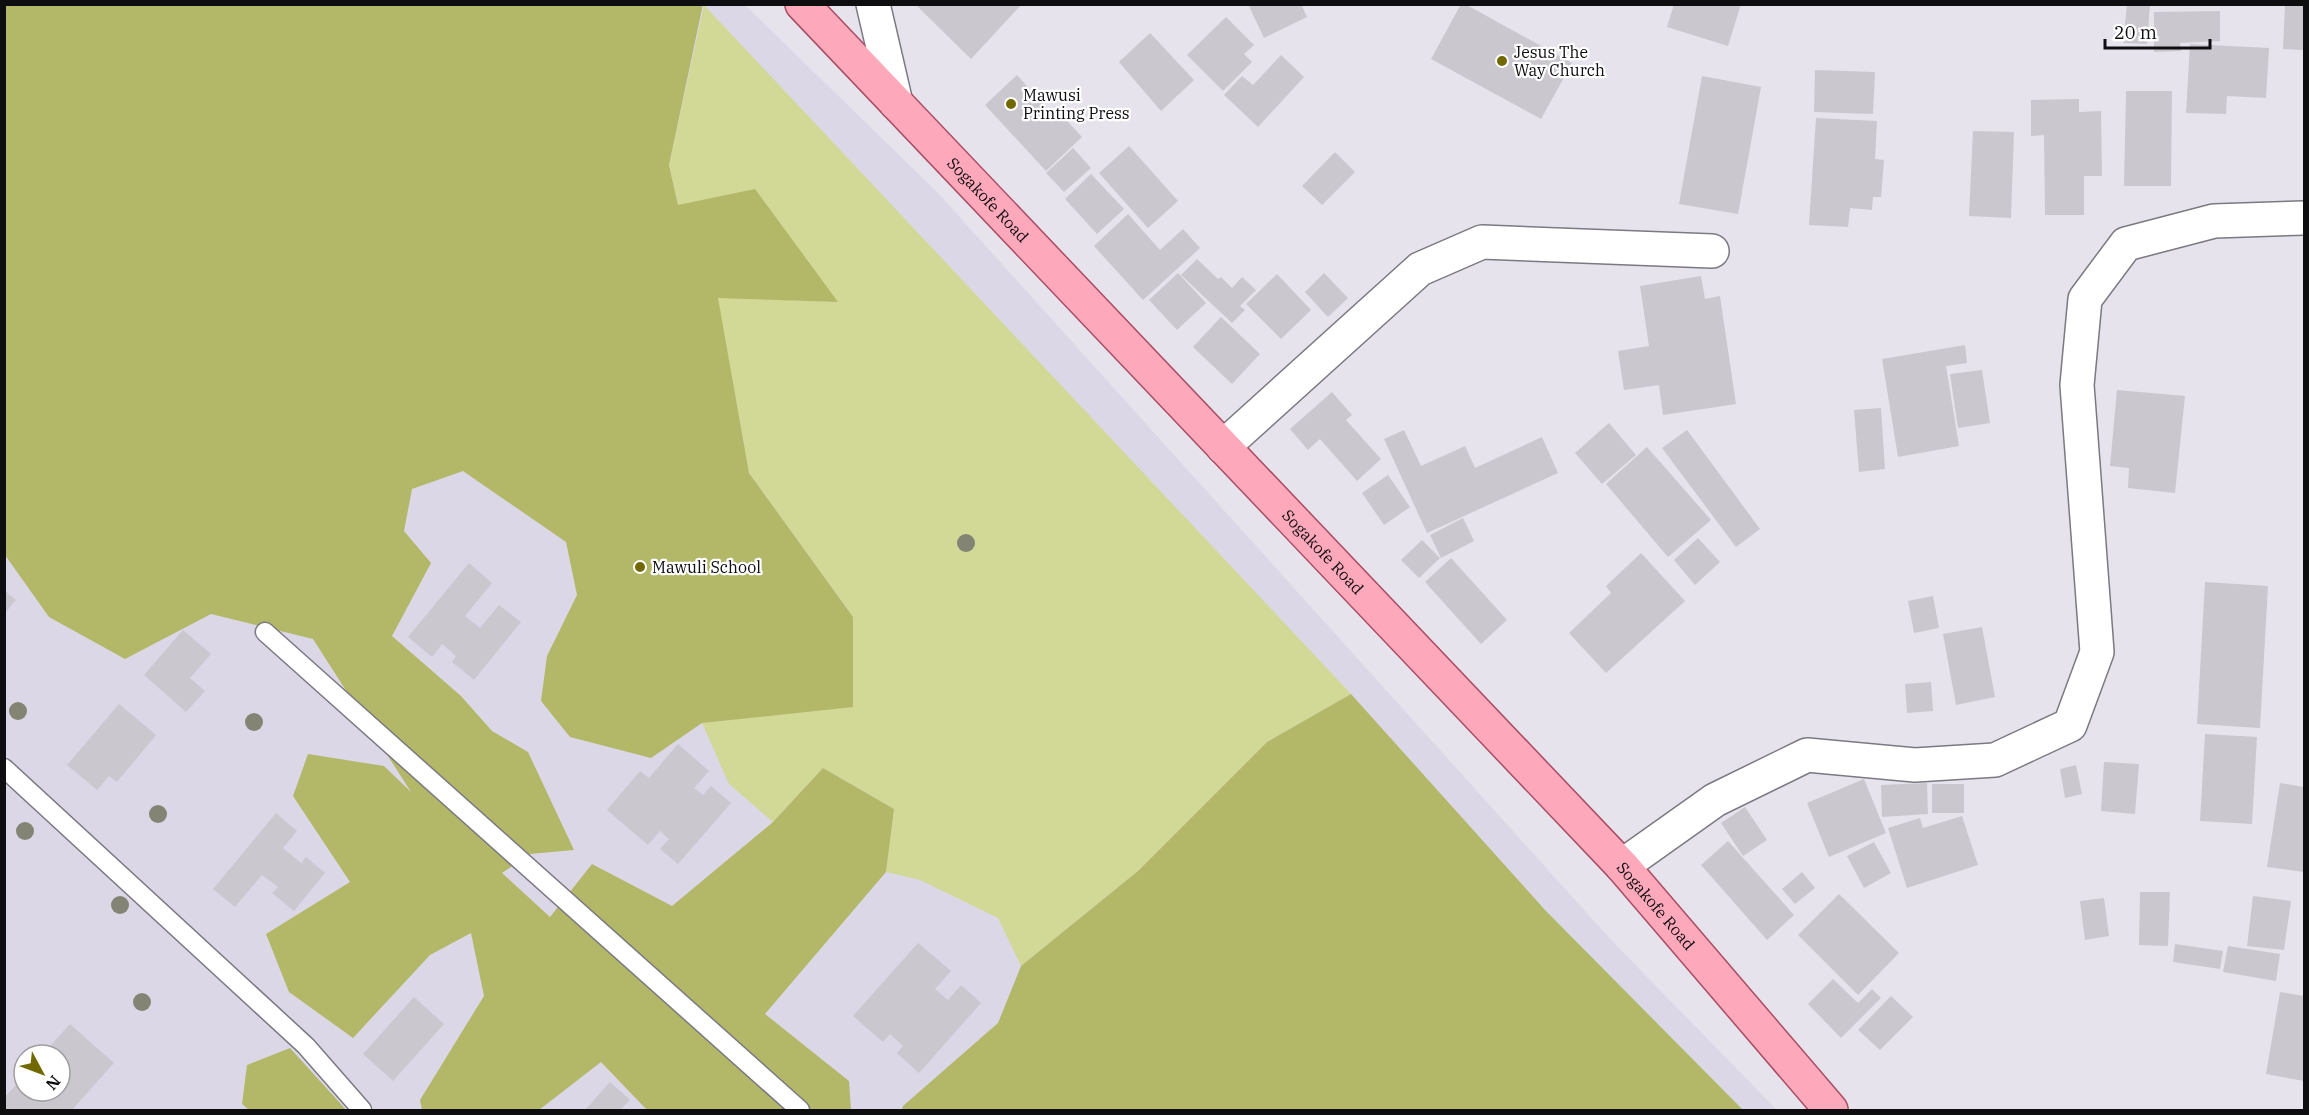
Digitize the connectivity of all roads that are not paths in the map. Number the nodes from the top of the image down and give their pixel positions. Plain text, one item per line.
1 (802, 4) edge
2 (873, 4) edge
3 (896, 103) junction
4 (2304, 218) edge
5 (1712, 251) dead end
6 (1223, 447) junction
7 (265, 632) dead end
8 (4, 768) edge
9 (1622, 866) junction
10 (362, 1110) edge
11 (800, 1110) edge
12 (1831, 1110) edge

1 - 3 main road, Sogakofe Road
2 - 3 street
3 - 6 main road, Sogakofe Road
4 - 9 street
5 - 6 street
6 - 9 main road, Sogakofe Road
7 - 11 lane
8 - 10 lane
9 - 12 main road, Sogakofe Road

